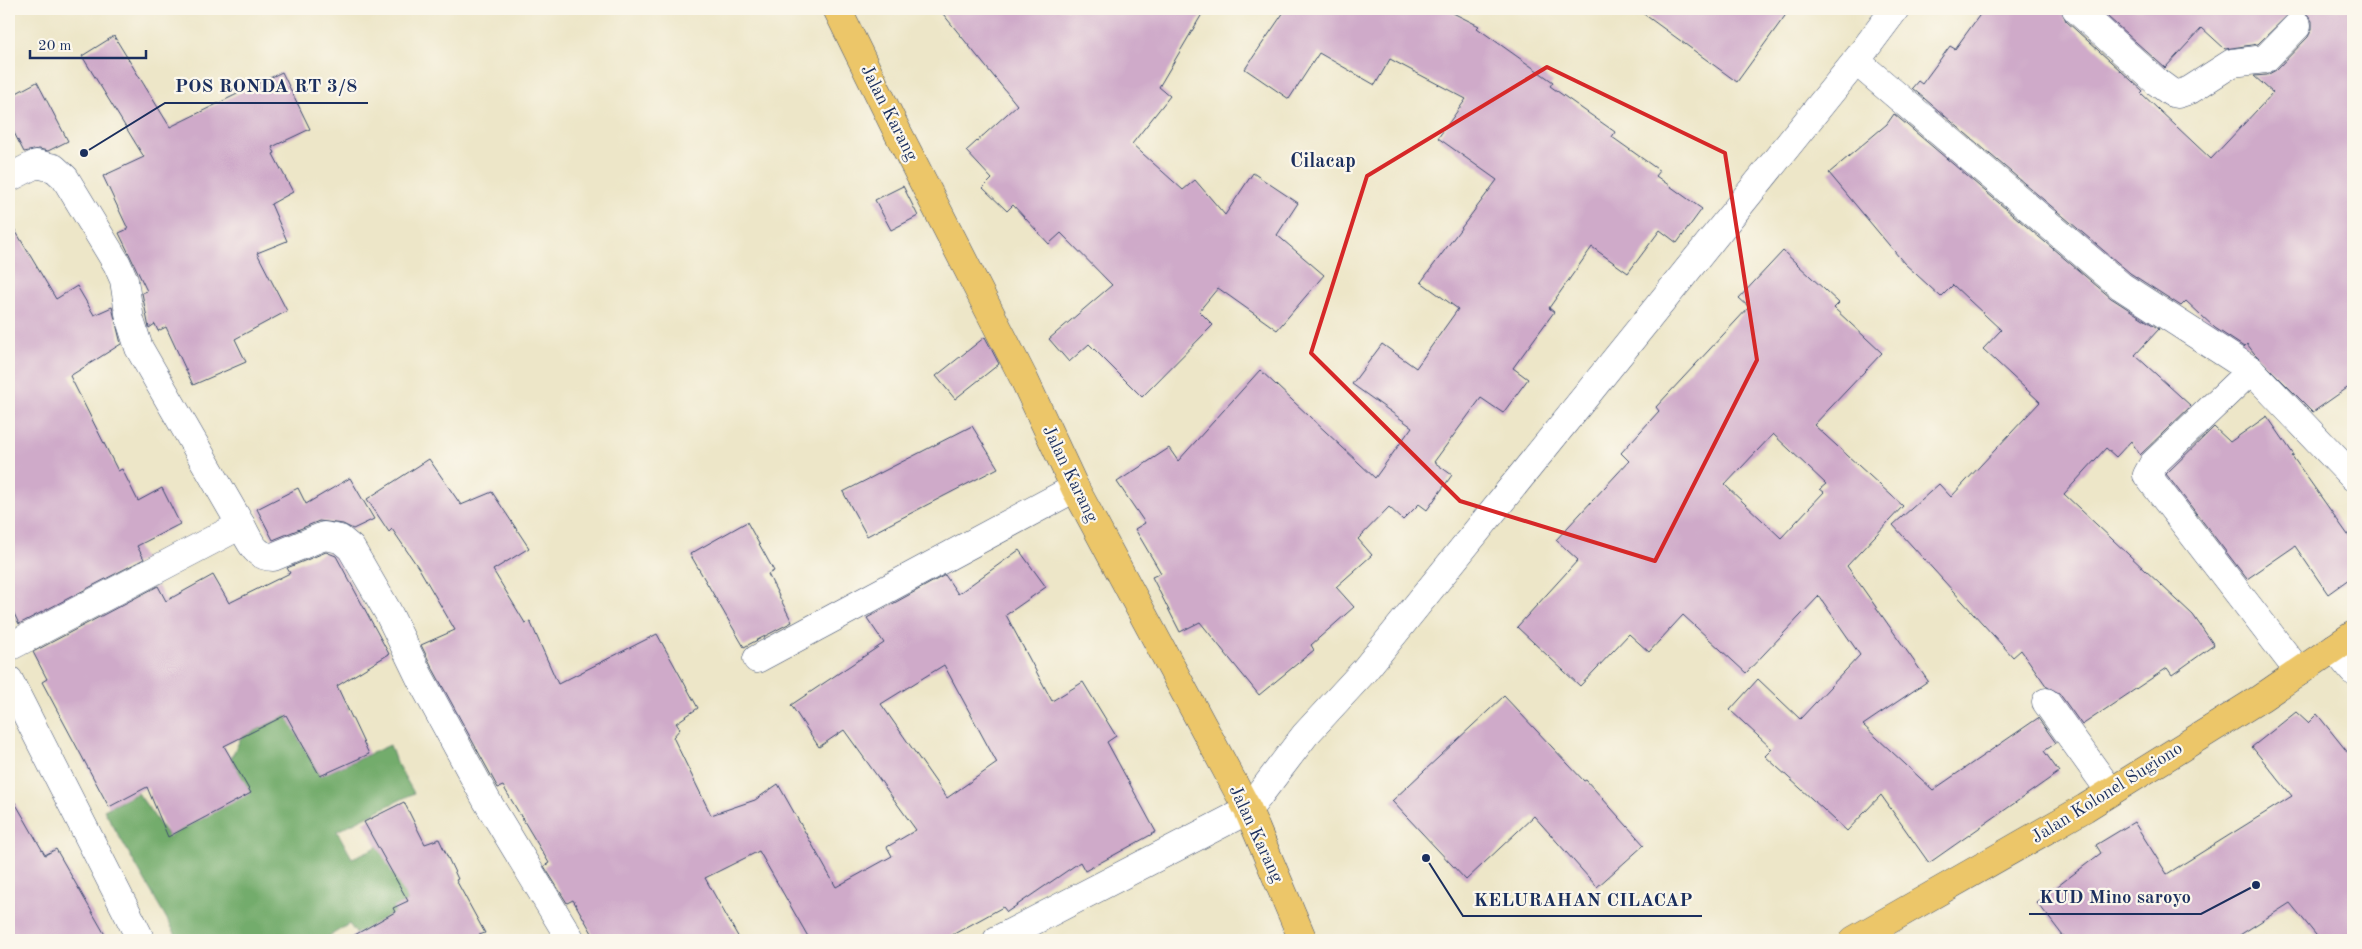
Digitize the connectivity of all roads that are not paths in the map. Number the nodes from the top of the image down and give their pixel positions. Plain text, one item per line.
1 (837, 9) edge
2 (1895, 9) edge
3 (2076, 9) edge
4 (2297, 26) dead end
5 (1856, 61) junction
6 (9, 178) edge
7 (2251, 370) junction
8 (2353, 476) edge
9 (1075, 488) junction
10 (241, 524) junction
11 (2344, 642) edge
12 (9, 647) edge
13 (757, 659) dead end
14 (2353, 671) edge
15 (2299, 672) junction
16 (9, 680) edge
17 (2046, 702) dead end
18 (2110, 791) junction
19 (1248, 810) junction
20 (142, 940) edge
21 (571, 940) edge
22 (998, 940) edge
23 (1303, 940) edge
24 (1854, 940) edge

1 - 9 main road, Jalan Karang
2 - 5 street
3 - 4 street
5 - 7 street
5 - 19 street
6 - 10 street
7 - 8 street
7 - 15 street
9 - 13 street
9 - 19 main road, Jalan Karang
10 - 12 street
10 - 21 street
11 - 14 street
11 - 15 main road, Jalan Kolonel Sugiono
15 - 18 main road, Jalan Kolonel Sugiono
16 - 20 street
17 - 18 street
18 - 24 main road, Jalan Kolonel Sugiono
19 - 22 street
19 - 23 main road, Jalan Karang

